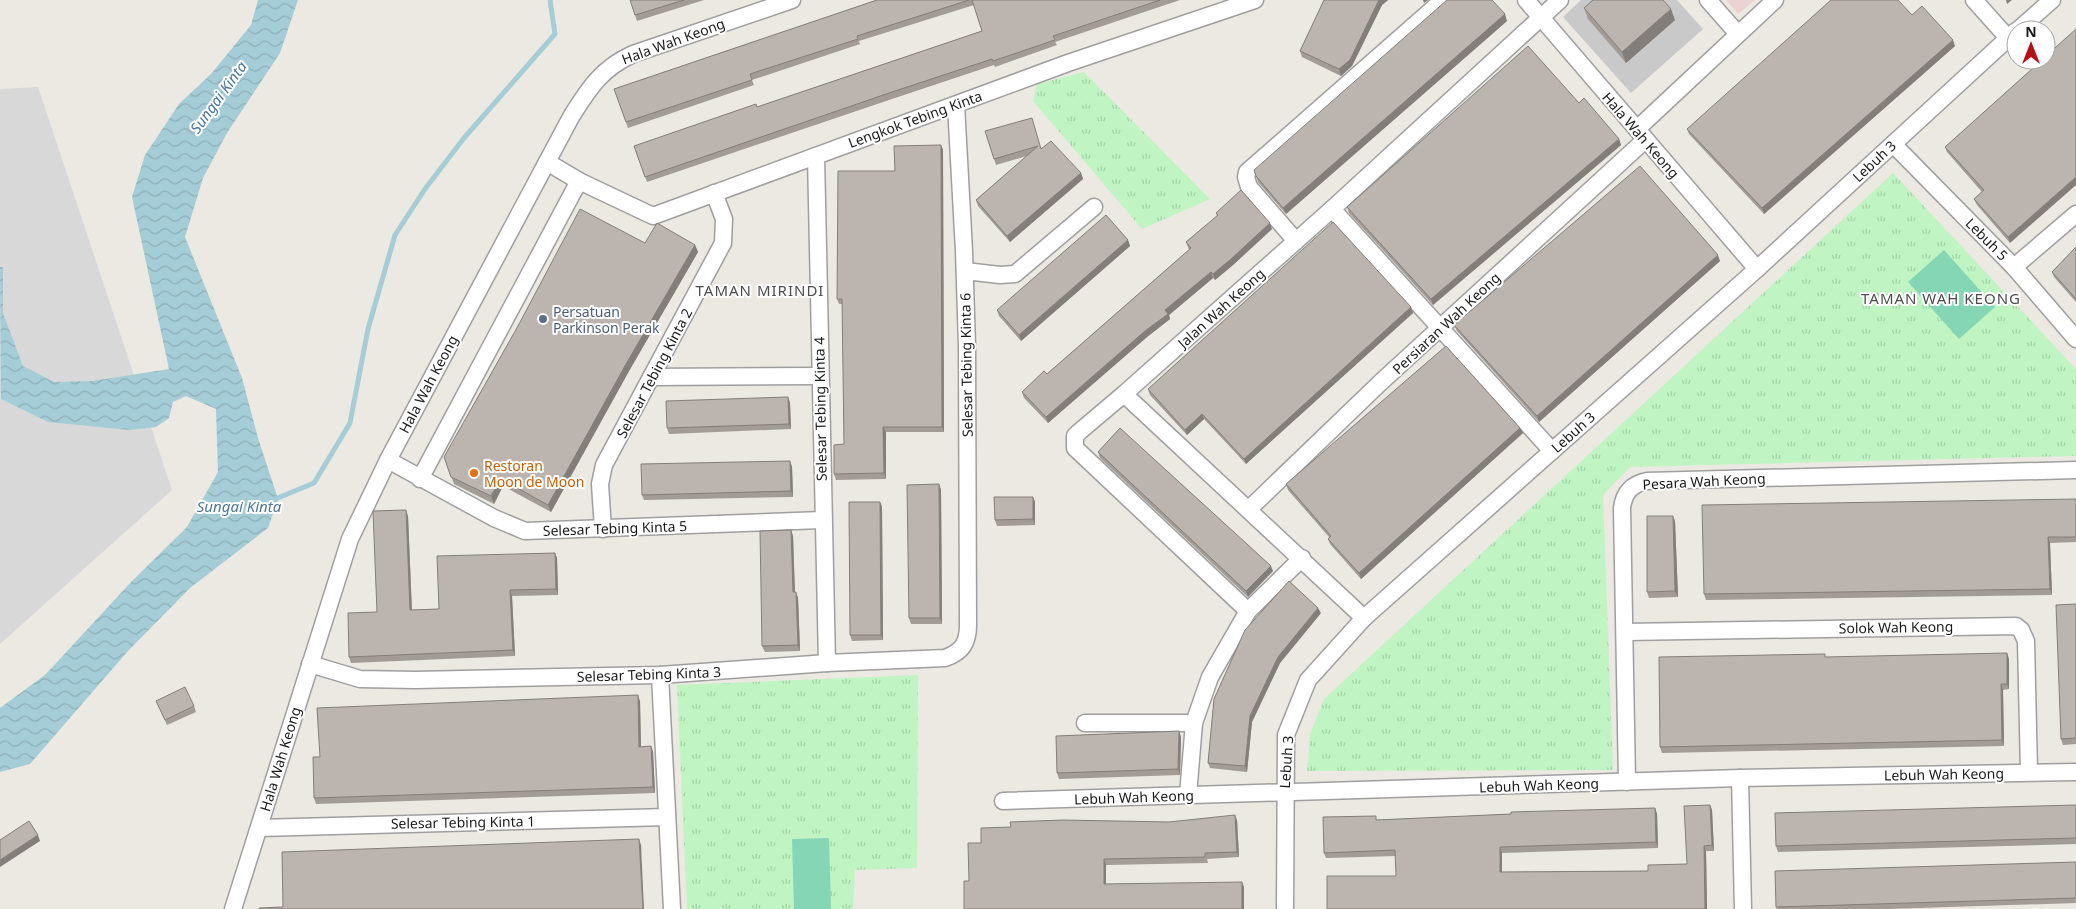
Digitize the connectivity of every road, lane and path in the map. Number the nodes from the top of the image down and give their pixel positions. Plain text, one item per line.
1 (792, 0) edge
2 (1255, 0) edge
3 (1443, 0) edge
4 (1526, 0) edge
5 (1560, 0) edge
6 (1708, 0) edge
7 (1775, 0) edge
8 (1974, 0) edge
9 (2052, 0) edge
10 (1541, 18) junction
11 (2029, 20) edge
12 (2006, 26) edge
13 (1738, 34) junction
14 (2006, 40) edge
15 (956, 105) junction
16 (1641, 134) junction
17 (1893, 144) junction
18 (816, 156) junction
19 (547, 162) junction
20 (579, 181) junction
21 (714, 192) junction
22 (1094, 208) dead end
23 (1332, 209) junction
24 (2076, 214) edge
25 (1296, 241) junction
26 (2014, 267) junction
27 (1757, 269) junction
28 (965, 271) junction
29 (1440, 328) junction
30 (2076, 339) edge
31 (651, 376) junction
32 (820, 376) junction
33 (1124, 394) junction
34 (1552, 450) junction
35 (388, 460) junction
36 (2076, 470) edge
37 (420, 478) junction
38 (1249, 509) junction
39 (822, 520) junction
40 (603, 529) junction
41 (1302, 558) junction
42 (1248, 611) junction
43 (1364, 618) junction
44 (968, 625) joint
45 (1625, 632) junction
46 (826, 663) junction
47 (310, 664) junction
48 (660, 675) junction
49 (1085, 723) dead end
50 (1194, 723) junction
51 (2029, 772) junction
52 (2076, 772) edge
53 (1740, 778) junction
54 (1627, 782) junction
55 (1284, 792) junction
56 (1188, 795) junction
57 (1003, 801) dead end
58 (667, 817) junction
59 (259, 828) junction
60 (233, 909) edge
61 (672, 909) edge
62 (1285, 909) edge
63 (1743, 909) edge

1 - 19 street, Hala Wah Keong
2 - 15 street, Lengkok Tebing Kinta
3 - 25 street
4 - 10 street, Hala Wah Keong
5 - 10 street, Jalan Wah Keong
6 - 13 street
7 - 13 street, Persiaran Wah Keong
8 - 12 street
9 - 11 street, Lebuh 3
10 - 16 street, Hala Wah Keong
10 - 23 street, Jalan Wah Keong
13 - 16 street, Persiaran Wah Keong
14 - 17 street, Lebuh 3
15 - 18 street, Lengkok Tebing Kinta
15 - 28 street, Selesar Tebing Kinta 6
16 - 27 street, Hala Wah Keong
16 - 29 street, Persiaran Wah Keong
17 - 26 street, Lebuh 5
17 - 27 street, Lebuh 3
18 - 21 street, Lengkok Tebing Kinta
18 - 32 street, Selesar Tebing Kinta 4
19 - 20 street, Lengkok Tebing Kinta
19 - 35 street, Hala Wah Keong
20 - 21 street, Lengkok Tebing Kinta
20 - 37 street
21 - 31 street, Selesar Tebing Kinta 2
22 - 28 street
23 - 25 street, Jalan Wah Keong
23 - 29 street
24 - 26 street
25 - 33 street, Jalan Wah Keong
26 - 30 street, Lebuh 5
27 - 34 street, Lebuh 3
28 - 44 street, Selesar Tebing Kinta 6
29 - 34 street
29 - 38 street, Persiaran Wah Keong
31 - 32 street
31 - 40 street, Selesar Tebing Kinta 2
32 - 39 street, Selesar Tebing Kinta 4
33 - 38 street
33 - 42 street, Jalan Wah Keong
34 - 43 street, Lebuh 3
35 - 37 street, Selesar Tebing Kinta 5
35 - 47 street, Hala Wah Keong
36 - 45 street, Pesara Wah Keong
37 - 40 street, Selesar Tebing Kinta 5
38 - 41 street
39 - 40 street, Selesar Tebing Kinta 5
39 - 46 street, Selesar Tebing Kinta 4
41 - 42 street
41 - 43 street
42 - 50 street
43 - 55 street, Lebuh 3
44 - 46 street, Selesar Tebing Kinta 3
45 - 51 street, Solok Wah Keong
45 - 54 street, Pesara Wah Keong
46 - 48 street, Selesar Tebing Kinta 3
47 - 48 street, Selesar Tebing Kinta 3
47 - 59 street, Hala Wah Keong
48 - 58 street
49 - 50 street
50 - 56 street
51 - 52 street, Lebuh Wah Keong
51 - 53 street, Lebuh Wah Keong
53 - 54 street, Lebuh Wah Keong
53 - 63 street
54 - 55 street, Lebuh Wah Keong
55 - 56 street, Lebuh Wah Keong
55 - 62 street, Lebuh 3
56 - 57 street, Lebuh Wah Keong
58 - 59 street, Selesar Tebing Kinta 1
58 - 61 street
59 - 60 street, Hala Wah Keong

